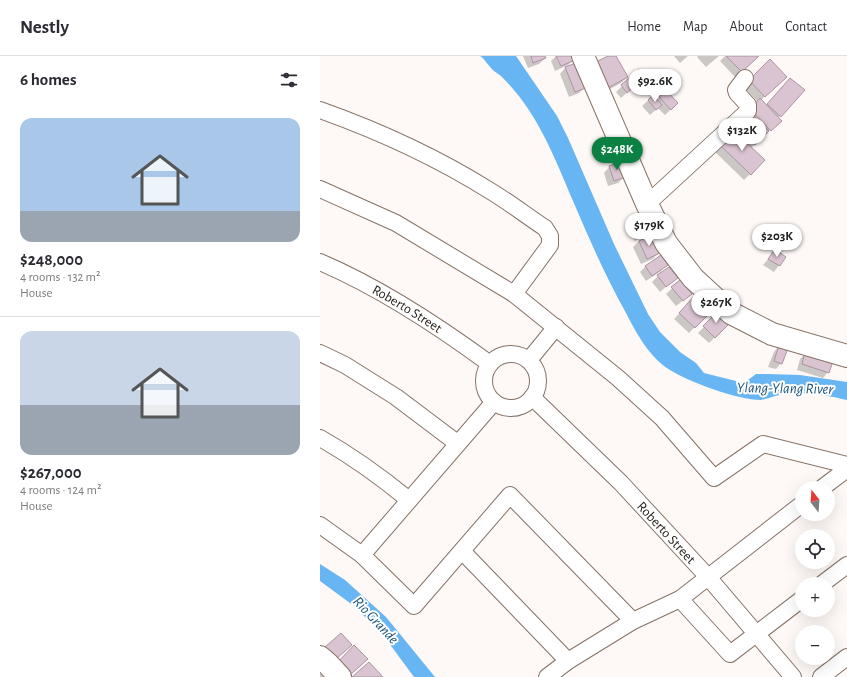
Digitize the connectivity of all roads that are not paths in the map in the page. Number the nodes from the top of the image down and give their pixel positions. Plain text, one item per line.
1 (583, 56) edge
2 (745, 78) dead end
3 (320, 110) edge
4 (320, 190) edge
5 (647, 204) junction
6 (320, 262) edge
7 (514, 294) junction
8 (556, 327) junction
9 (320, 352) edge
10 (847, 356) edge
11 (529, 360) junction
12 (490, 364) junction
13 (532, 397) junction
14 (494, 402) junction
15 (320, 438) edge
16 (457, 443) junction
17 (847, 465) edge
18 (847, 469) edge
19 (831, 481) edge
20 (409, 500) junction
21 (795, 509) edge
22 (320, 525) edge
23 (462, 550) junction
24 (362, 555) junction
25 (847, 565) edge
26 (708, 577) junction
27 (831, 577) edge
28 (680, 599) junction
29 (795, 604) edge
30 (633, 621) junction
31 (756, 634) junction
32 (320, 657) edge
33 (847, 657) edge
34 (568, 661) junction
35 (340, 677) edge
36 (547, 677) edge
37 (793, 677) edge
38 (821, 677) edge

1 - 5 street
2 - 5 street
3 - 7 street
4 - 7 street
5 - 10 street
6 - 12 street, Roberto Street
7 - 8 street
8 - 11 street
8 - 17 street
9 - 16 street
11 - 12 street
11 - 13 street
12 - 14 street
13 - 14 street
13 - 26 street, Roberto Street
14 - 16 street
15 - 20 street
16 - 20 street
18 - 19 street
20 - 24 street
21 - 26 street
22 - 24 street
23 - 24 street
23 - 30 street
23 - 34 street
25 - 27 street
26 - 28 street
26 - 31 street, Roberto Street
28 - 30 street
28 - 31 street
29 - 31 street
30 - 34 street
31 - 37 street, Roberto Street
32 - 35 street
33 - 38 street
34 - 36 street

